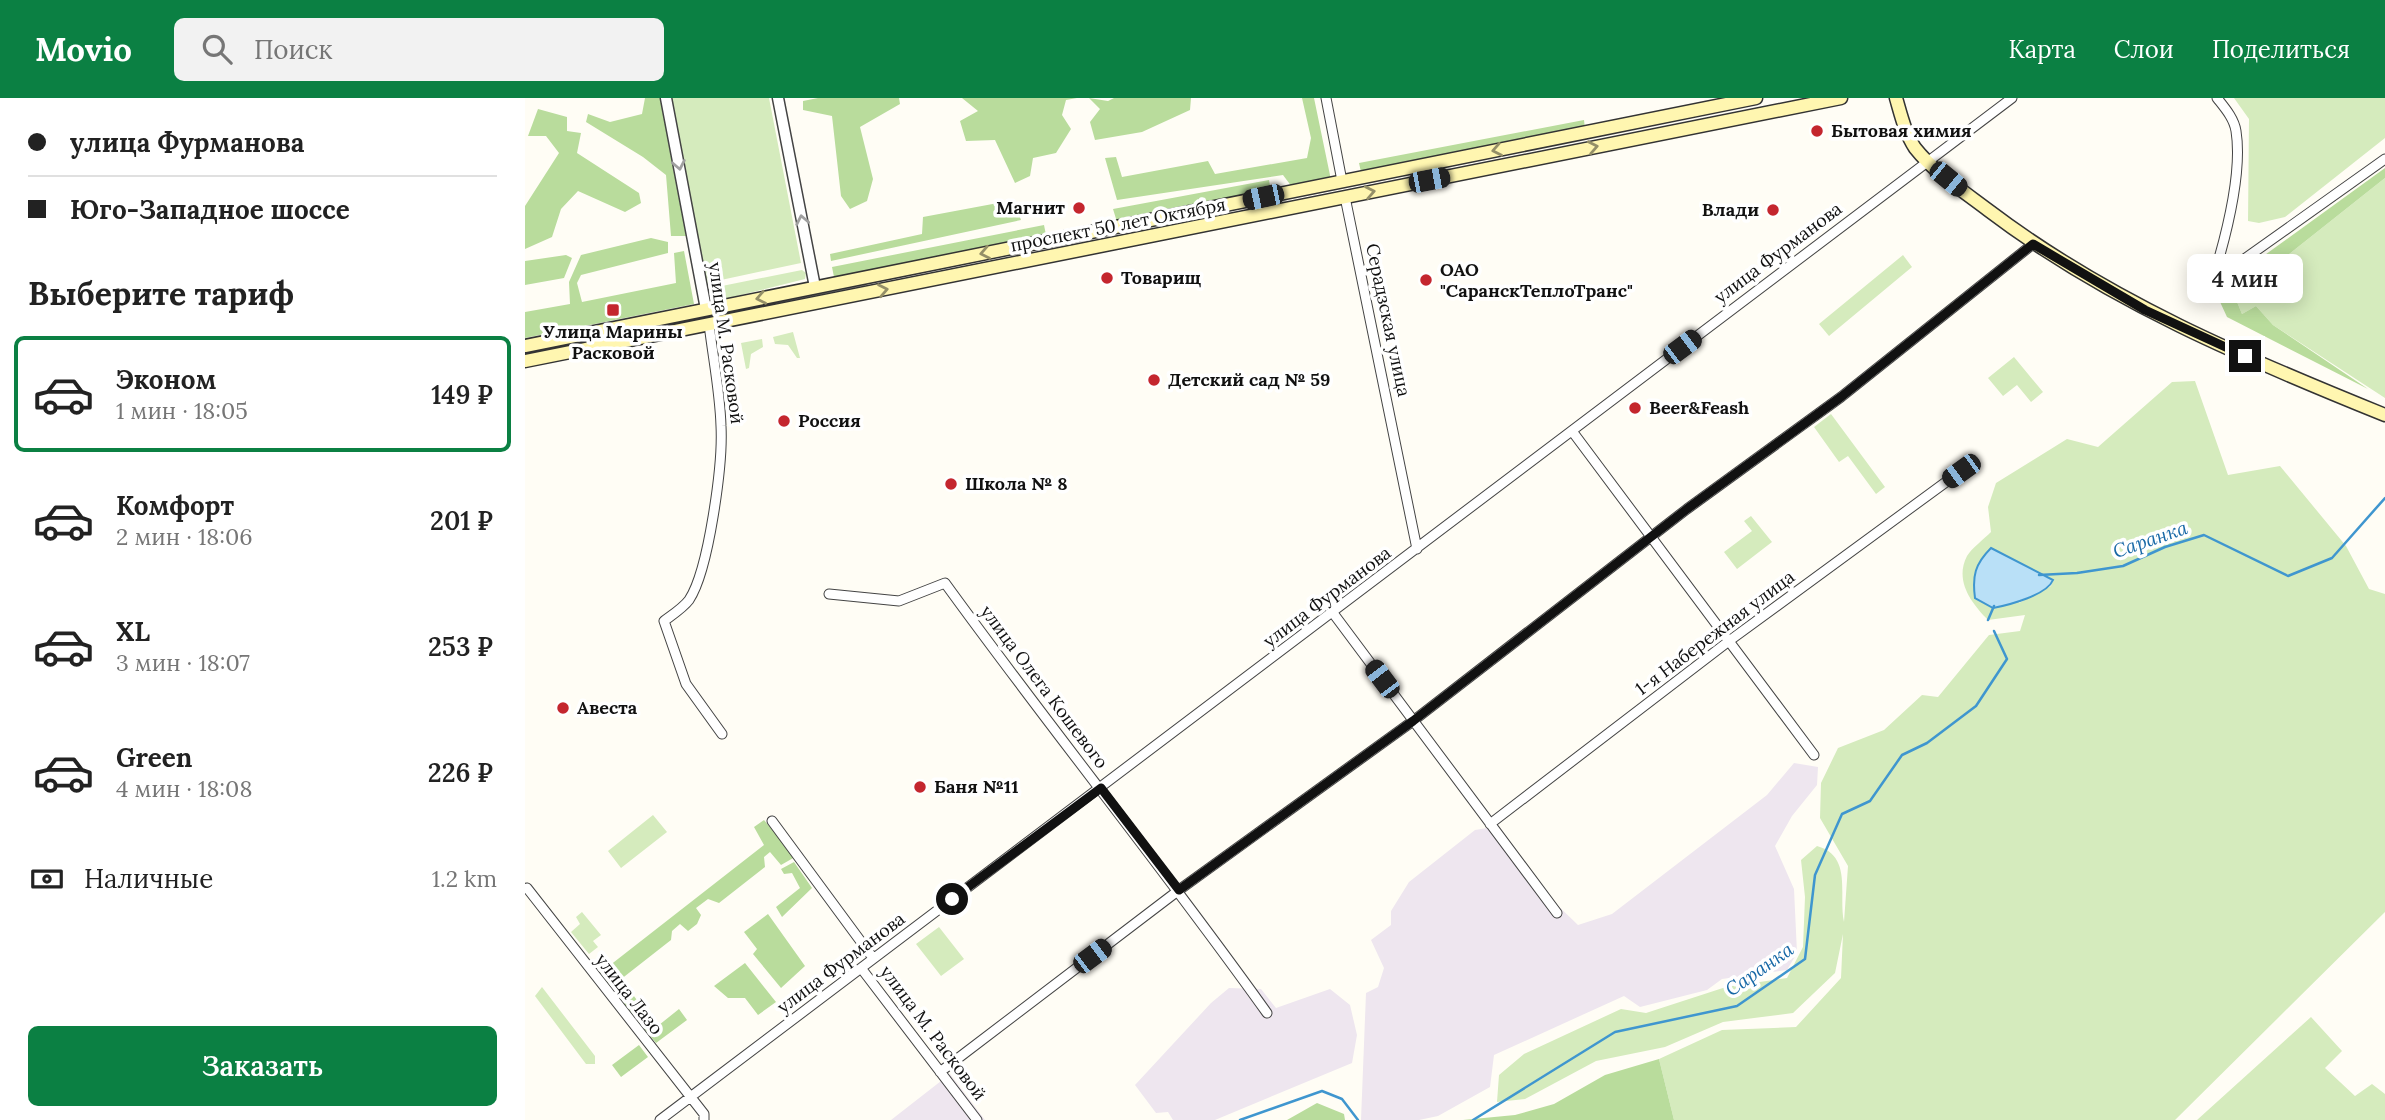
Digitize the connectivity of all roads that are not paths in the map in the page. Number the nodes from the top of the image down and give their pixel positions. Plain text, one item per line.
1 (666, 98) edge
2 (778, 98) edge
3 (1325, 98) edge
4 (1756, 98) edge
5 (1841, 98) edge
6 (1896, 98) edge
7 (2012, 98) edge
8 (2217, 98) edge
9 (2385, 159) edge
10 (1927, 161) junction
11 (1342, 181) junction
12 (1345, 197) junction
13 (2033, 244) junction
14 (815, 287) junction
15 (816, 303) junction
16 (706, 309) junction
17 (709, 324) junction
18 (525, 346) edge
19 (525, 361) edge
20 (2385, 415) edge
21 (1572, 431) junction
22 (1961, 471) dead end
23 (1651, 539) junction
24 (1417, 549) junction
25 (829, 594) dead end
26 (1332, 613) junction
27 (1729, 641) junction
28 (1413, 721) junction
29 (722, 734) dead end
30 (1814, 755) dead end
31 (1101, 788) junction
32 (772, 821) dead end
33 (1490, 824) junction
34 (527, 888) dead end
35 (1179, 890) junction
36 (1557, 913) dead end
37 (873, 958) junction
38 (860, 968) junction
39 (1267, 1013) dead end
40 (940, 1072) junction
41 (691, 1098) junction
42 (660, 1120) edge
43 (704, 1120) edge
44 (977, 1120) edge

1 -> 16 street, улица М. Расковой
14 -> 2 street
3 - 11 street, Серадзская улица
4 -> 11 main road, проспект 50 лет Октября
12 -> 5 main road, проспект 50 лет Октября
6 - 10 main road
7 - 10 street, улица Фурманова
8 - 9 street
10 - 13 main road
10 - 21 street, улица Фурманова
11 - 12 main road, Серадзская улица
11 -> 14 main road, проспект 50 лет Октября
15 -> 12 main road, проспект 50 лет Октября
12 - 24 street, Серадзская улица
13 - 20 main road
13 - 23 street
14 - 15 main road
14 -> 16 main road, проспект 50 лет Октября
15 - 17 main road, проспект 50 лет Октября
16 - 17 main road, улица М. Расковой
16 - 18 main road, проспект 50 лет Октября
17 - 19 main road, проспект 50 лет Октября
17 - 29 street, улица М. Расковой
21 - 23 street
21 - 24 street, улица Фурманова
22 - 27 street, 1-я Набережная улица
23 - 27 street
23 - 28 street
24 - 26 street, улица Фурманова
25 - 31 street, улица Олега Кошевого
26 - 28 street
26 - 31 street, улица Фурманова
27 - 30 street
27 - 33 street, 1-я Набережная улица
28 - 33 street
28 - 35 street
31 - 35 street, улица Олега Кошевого
31 - 37 street, улица Фурманова
32 - 37 street, улица М. Расковой
33 - 36 street
34 - 41 street, улица Лазо
35 - 39 street, улица Олега Кошевого
35 - 40 street
37 - 38 street, улица Фурманова
38 - 40 street, улица М. Расковой
38 - 41 street, улица Фурманова
40 - 44 street, улица М. Расковой
41 - 42 street, улица Фурманова
41 - 43 street, улица Лазо

